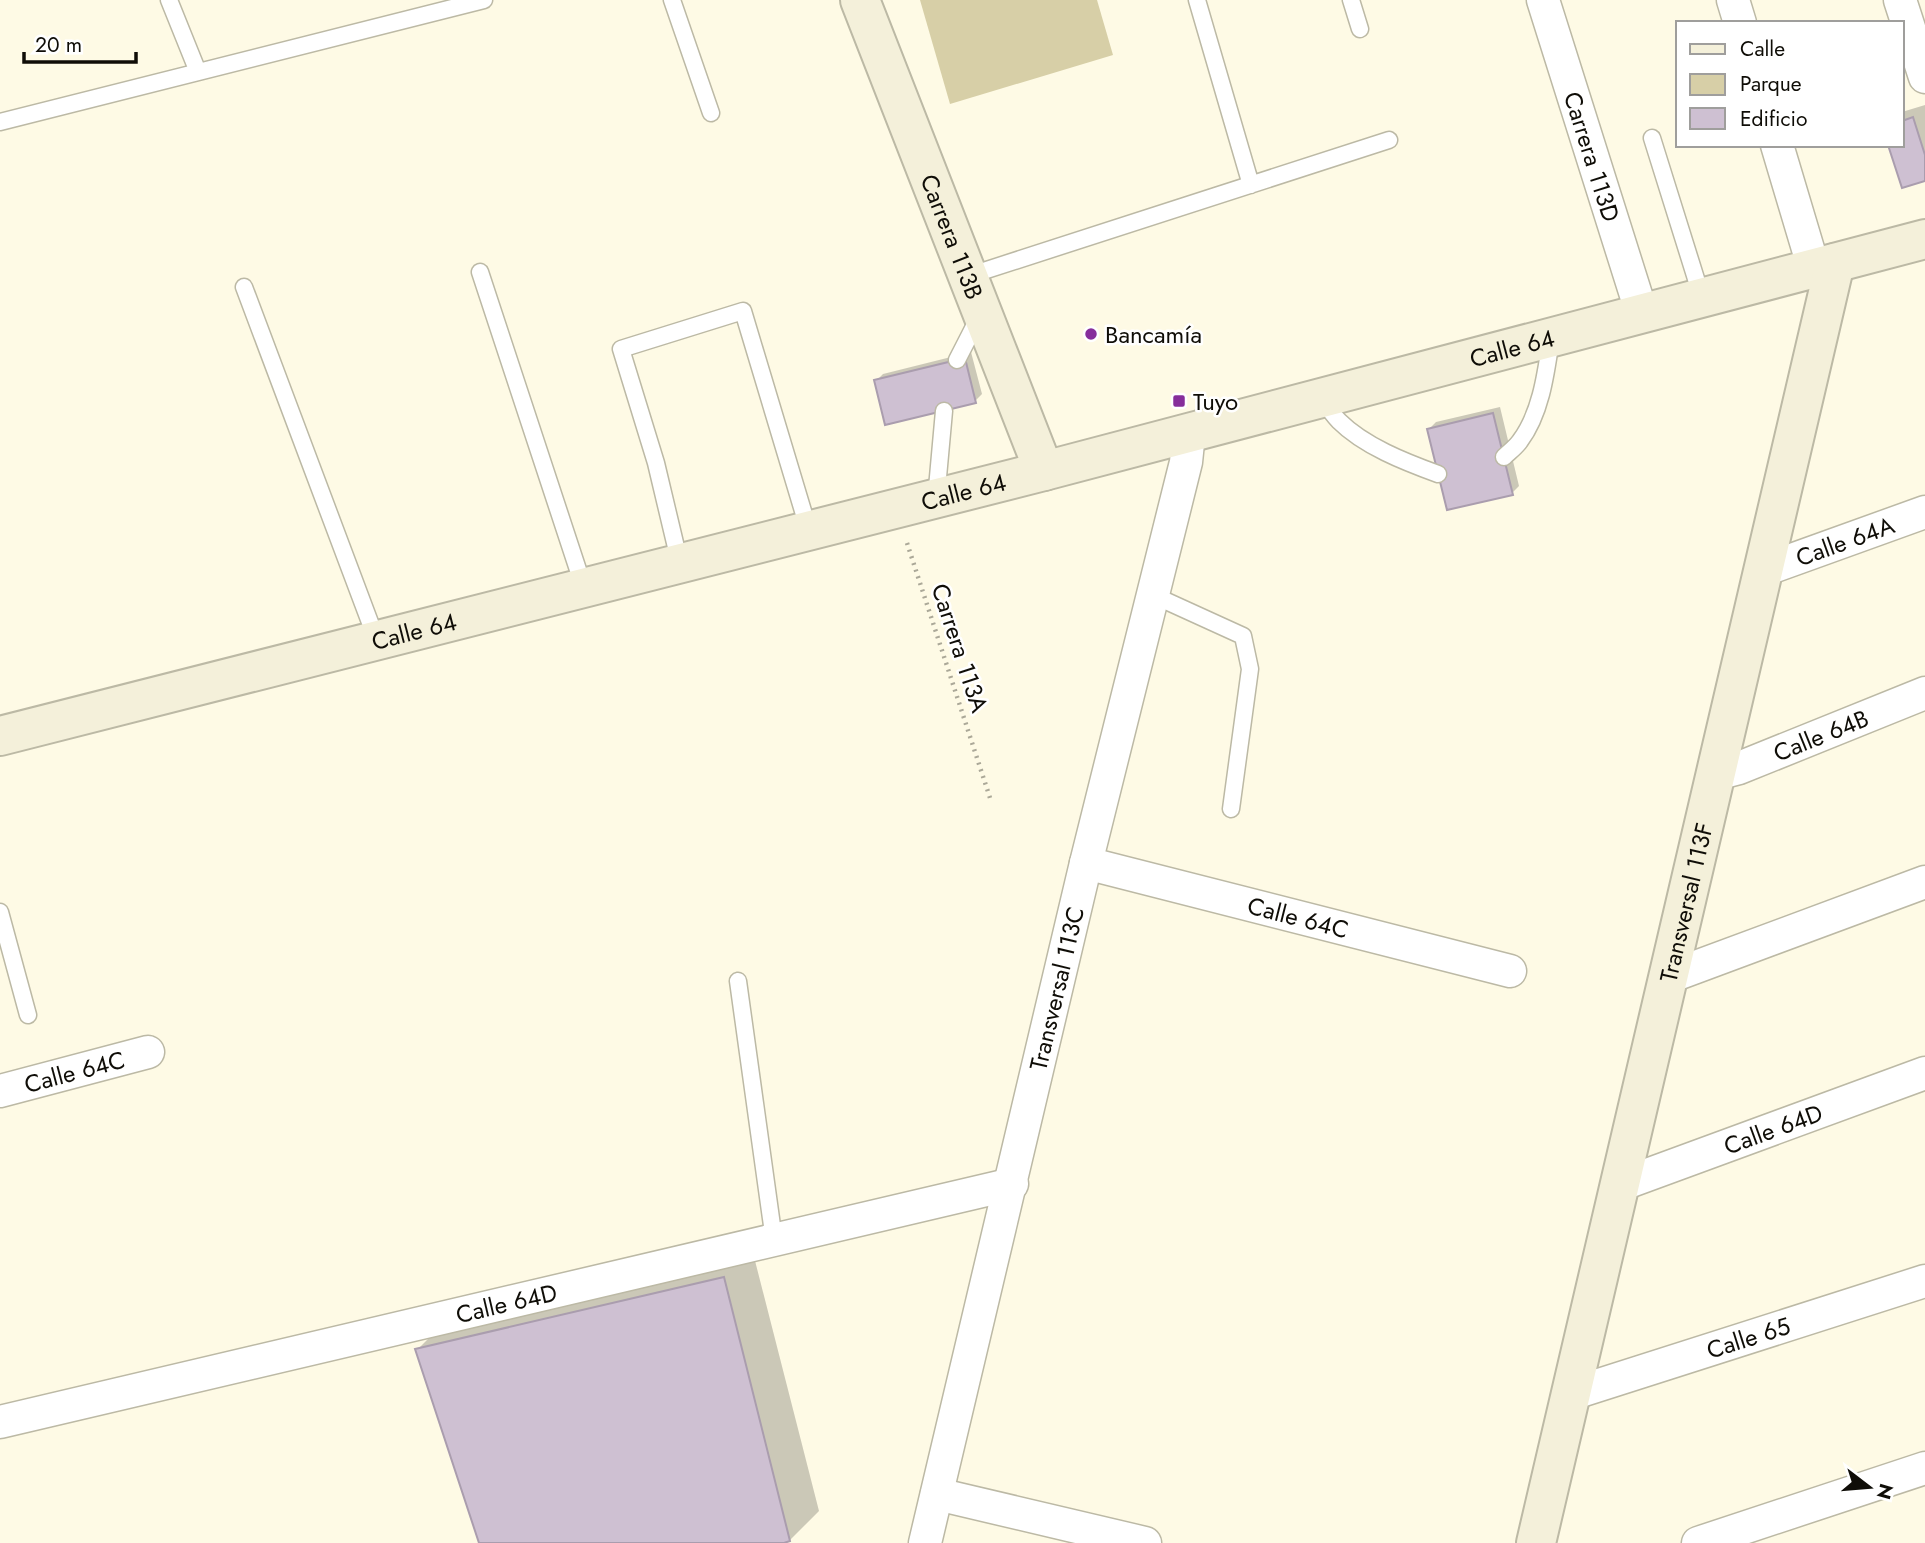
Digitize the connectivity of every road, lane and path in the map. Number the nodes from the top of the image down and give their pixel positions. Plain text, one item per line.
1 (169, 0) edge
2 (484, 0) edge
3 (671, 0) edge
4 (860, 0) edge
5 (1197, 0) edge
6 (1351, 0) edge
7 (1543, 0) edge
8 (1733, 0) edge
9 (1900, 0) edge
10 (1739, 21) edge
11 (1360, 29) dead end
12 (198, 72) junction
13 (1925, 77) edge
14 (711, 113) dead end
15 (0, 122) edge
16 (1652, 138) dead end
17 (1389, 140) dead end
18 (1778, 147) edge
19 (1251, 184) junction
20 (1925, 239) edge
21 (1825, 266) junction
22 (480, 272) dead end
23 (968, 276) junction
24 (244, 287) dead end
25 (1702, 298) junction
26 (982, 312) junction
27 (1642, 314) junction
28 (1551, 338) junction
29 (957, 360) dead end
30 (1322, 398) junction
31 (944, 411) dead end
32 (1189, 433) junction
33 (1504, 457) dead end
34 (1044, 471) junction
35 (1438, 474) dead end
36 (936, 499) junction
37 (881, 512) junction
38 (1925, 512) edge
39 (809, 531) junction
40 (681, 564) junction
41 (1764, 570) junction
42 (584, 588) junction
43 (1153, 595) junction
44 (377, 641) junction
45 (1925, 692) edge
46 (0, 736) edge
47 (1716, 774) junction
48 (991, 802) dead end
49 (1231, 809) dead end
50 (1086, 863) junction
51 (1925, 882) edge
52 (0, 912) edge
53 (1510, 971) dead end
54 (1668, 977) junction
55 (738, 981) dead end
56 (28, 1015) dead end
57 (148, 1052) dead end
58 (1925, 1073) edge
59 (0, 1091) edge
60 (1012, 1184) junction
61 (1620, 1185) junction
62 (774, 1240) junction
63 (1925, 1282) edge
64 (1571, 1394) junction
65 (0, 1422) edge
66 (1925, 1468) edge
67 (937, 1494) junction
68 (925, 1543) edge
69 (1146, 1543) edge
70 (1536, 1543) edge
71 (1698, 1543) edge

1 - 12 lane
2 - 12 lane
3 - 14 lane
4 - 23 street, Carrera 113B
5 - 19 lane
6 - 11 lane
7 - 27 street, Carrera 113D
8 - 10 street
9 - 13 street
12 - 15 lane
16 - 25 lane
17 - 19 lane
18 - 21 street
19 - 23 lane
20 - 21 street, Calle 64
21 - 25 street, Calle 64
21 - 41 street, Transversal 113F
22 - 42 lane
23 - 26 street, Carrera 113B
24 - 44 lane
25 - 27 street, Calle 64
26 - 29 lane
26 - 34 street, Carrera 113B
27 - 28 street, Calle 64
28 - 30 street, Calle 64
28 - 33 lane
30 - 32 street, Calle 64
30 - 35 lane
31 - 36 lane
32 - 34 street, Calle 64
32 - 43 street, Transversal 113C
34 - 36 street, Calle 64
36 - 37 street, Calle 64
37 - 39 street, Calle 64
37 - 48 path, Carrera 113A
38 - 41 street, Calle 64A
39 - 40 street, Calle 64
39 - 40 lane
40 - 42 street, Calle 64
41 - 47 street, Transversal 113F
42 - 44 street, Calle 64
43 - 49 lane
43 - 50 street, Transversal 113C
44 - 46 street, Calle 64
45 - 47 street, Calle 64B
47 - 54 street, Transversal 113F
50 - 53 street, Calle 64C
50 - 60 street, Transversal 113C
51 - 54 street
52 - 56 lane
54 - 61 street, Transversal 113F
55 - 62 lane
57 - 59 street, Calle 64C
58 - 61 street, Calle 64D
60 - 62 street, Calle 64D
60 - 67 street, Transversal 113C
61 - 64 street, Transversal 113F
62 - 65 street, Calle 64D
63 - 64 street, Calle 65
64 - 70 street, Transversal 113F
66 - 71 street
67 - 68 street, Transversal 113C
67 - 69 street

